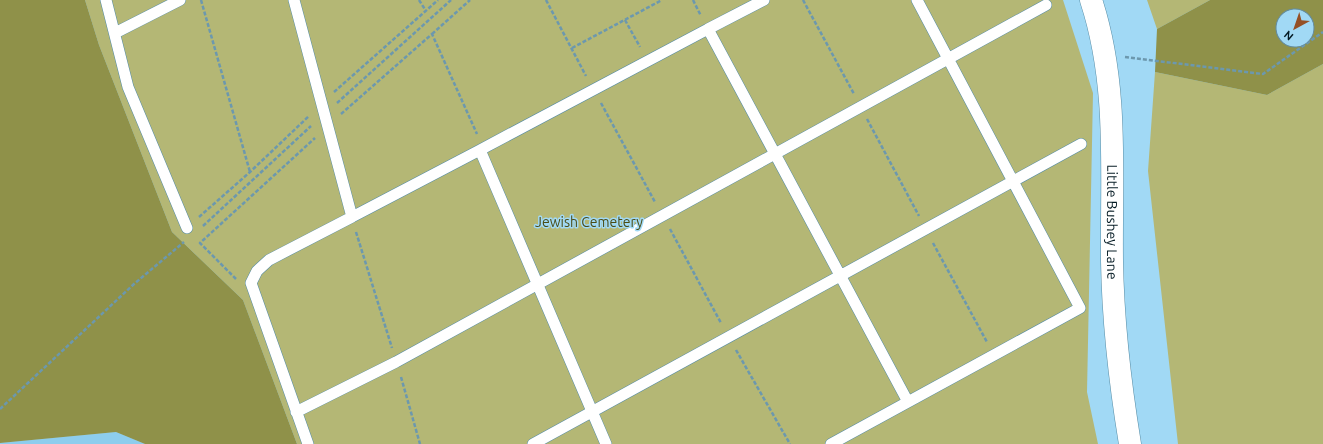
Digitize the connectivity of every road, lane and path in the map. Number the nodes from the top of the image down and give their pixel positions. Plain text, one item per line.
1 (106, 0) edge
2 (180, 0) edge
3 (200, 0) edge
4 (294, 0) edge
5 (419, 0) edge
6 (438, 0) edge
7 (451, 0) edge
8 (470, 0) edge
9 (662, 0) edge
10 (764, 0) edge
11 (803, 0) edge
12 (917, 0) edge
13 (1092, 0) edge
14 (1046, 5) dead end
15 (426, 11) junction
16 (625, 20) junction
17 (708, 29) junction
18 (1323, 32) edge
19 (115, 33) junction
20 (432, 34) dead end
21 (572, 48) dead end
22 (1105, 55) junction
23 (949, 59) junction
24 (648, 61) junction
25 (861, 107) junction
26 (322, 109) junction
27 (1081, 144) dead end
28 (480, 150) junction
29 (775, 154) junction
30 (250, 172) junction
31 (1014, 182) junction
32 (352, 217) junction
33 (201, 227) dead end
34 (926, 228) junction
35 (188, 233) junction
36 (840, 275) junction
37 (537, 284) junction
38 (994, 355) junction
39 (396, 362) junction
40 (908, 402) junction
41 (0, 409) edge
42 (296, 412) junction
43 (592, 413) junction
44 (308, 444) edge
45 (420, 444) edge
46 (533, 444) edge
47 (606, 444) edge
48 (831, 444) edge
49 (1130, 444) edge

1 - 19 lane
2 - 19 lane
3 - 30 path
4 - 26 lane
5 - 15 path
6 - 15 path
7 - 26 path
8 - 20 path
9 - 16 path
10 - 17 lane
11 - 25 path
12 - 23 lane
13 - 22 street, Little Bushey Lane
14 - 23 lane
15 - 26 path
16 - 21 path
16 - 24 path
17 - 24 lane
17 - 29 lane
18 - 22 path
19 - 35 lane
22 - 49 street, Little Bushey Lane
23 - 25 lane
23 - 31 lane
24 - 28 lane
25 - 29 lane
25 - 34 path
26 - 30 path
26 - 32 lane
26 - 33 path
27 - 31 lane
28 - 32 lane
28 - 37 lane
29 - 36 lane
29 - 37 lane
30 - 35 path
31 - 34 lane
31 - 38 lane
32 - 39 path
32 - 42 lane
34 - 36 lane
34 - 38 path
35 - 41 path
36 - 40 lane
36 - 43 lane
37 - 39 lane
37 - 43 lane
38 - 40 lane
39 - 42 lane
39 - 45 path
40 - 48 lane
42 - 44 lane
43 - 46 lane
43 - 47 lane

